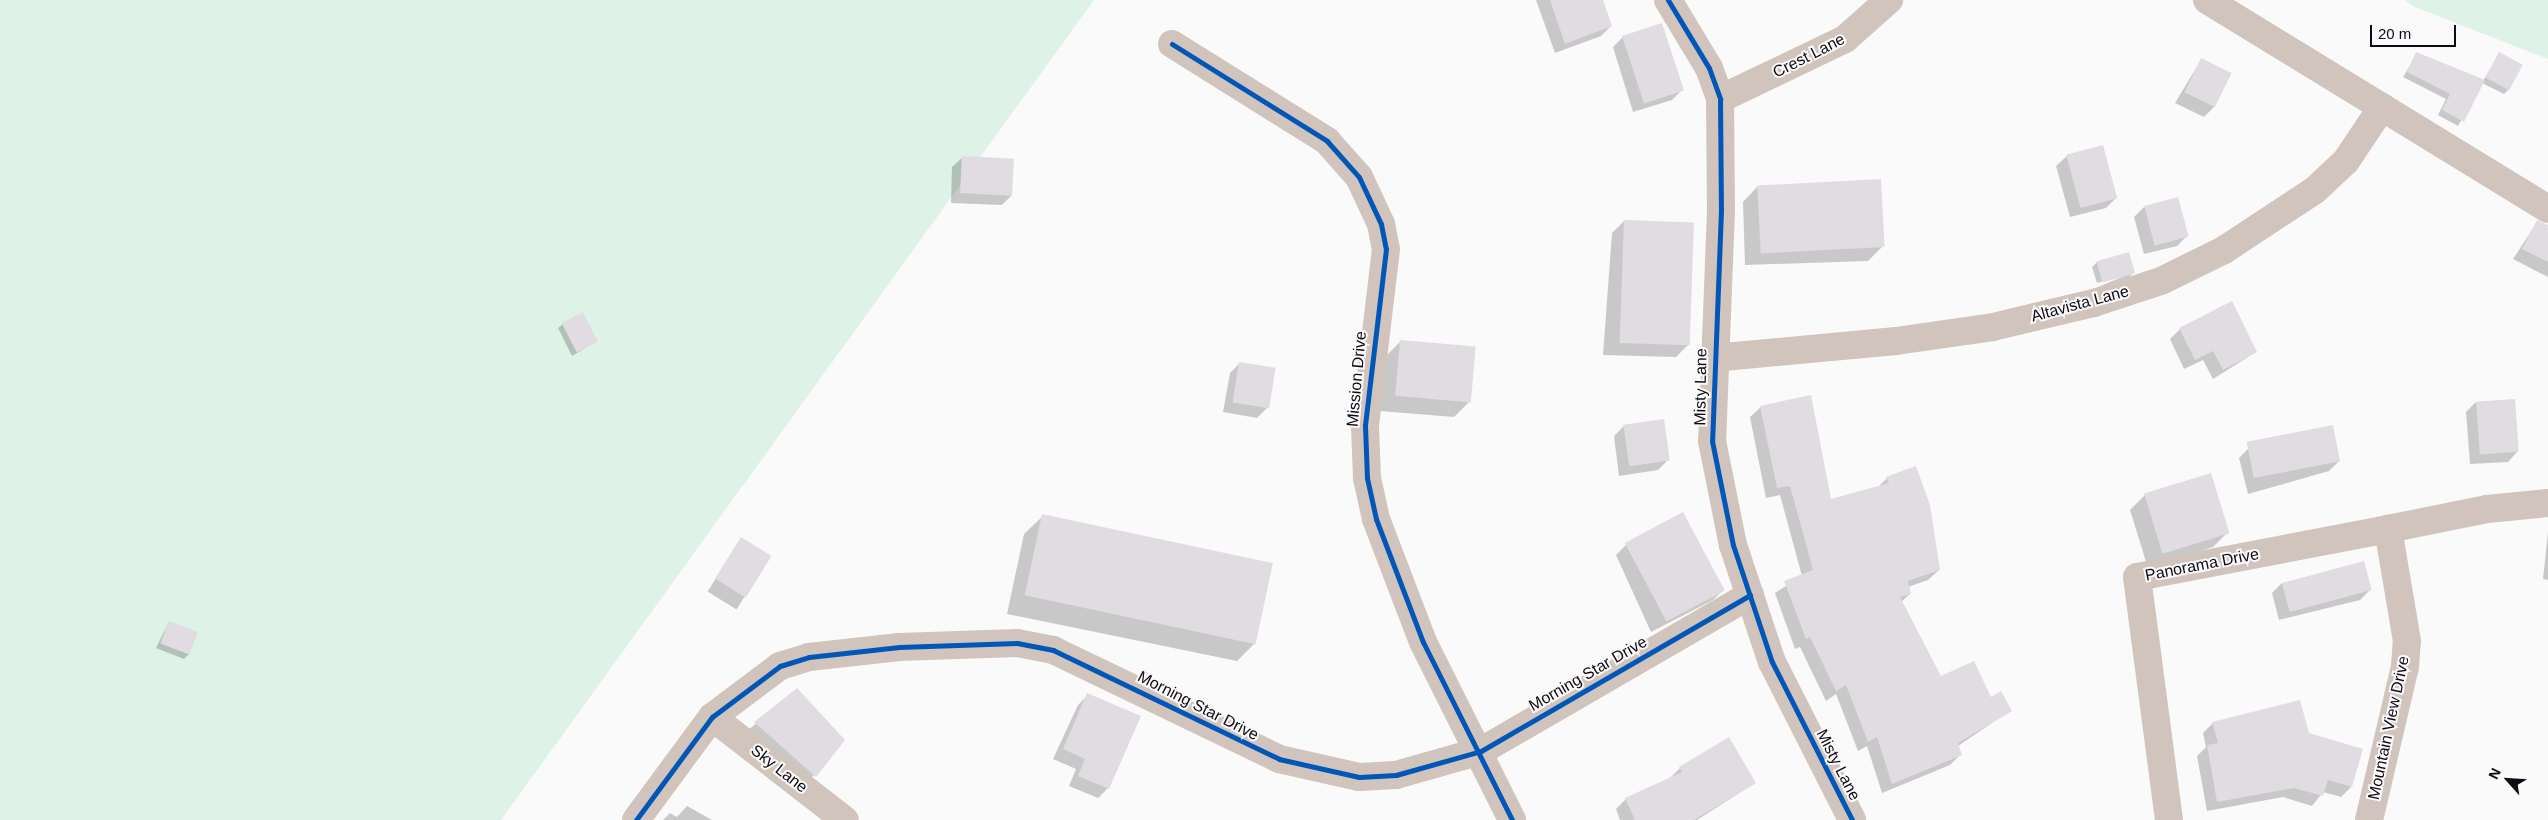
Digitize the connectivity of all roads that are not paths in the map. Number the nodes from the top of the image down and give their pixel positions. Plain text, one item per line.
1 (1668, 0) edge
2 (1889, 0) edge
3 (2207, 0) edge
4 (1172, 44) dead end
5 (1720, 99) junction
6 (2382, 107) junction
7 (2548, 209) edge
8 (1713, 358) junction
9 (2548, 503) edge
10 (2388, 529) junction
11 (1750, 595) junction
12 (712, 717) junction
13 (1481, 751) junction
14 (636, 820) edge
15 (845, 820) edge
16 (1512, 820) edge
17 (1852, 820) edge
18 (2169, 820) edge
19 (2369, 820) edge

1 - 5 street, Misty Lane
2 - 5 street, Crest Lane
3 - 6 street
4 - 13 street, Mission Drive
5 - 8 street, Misty Lane
6 - 7 street
6 - 8 street, Altavista Lane
8 - 11 street, Misty Lane
9 - 10 street
10 - 18 street, Panorama Drive
10 - 19 street, Mountain View Drive
11 - 13 street, Morning Star Drive
11 - 17 street, Misty Lane
12 - 13 street, Morning Star Drive
12 - 14 street, Morning Star Drive
12 - 15 street, Sky Lane
13 - 16 street, Mission Drive

